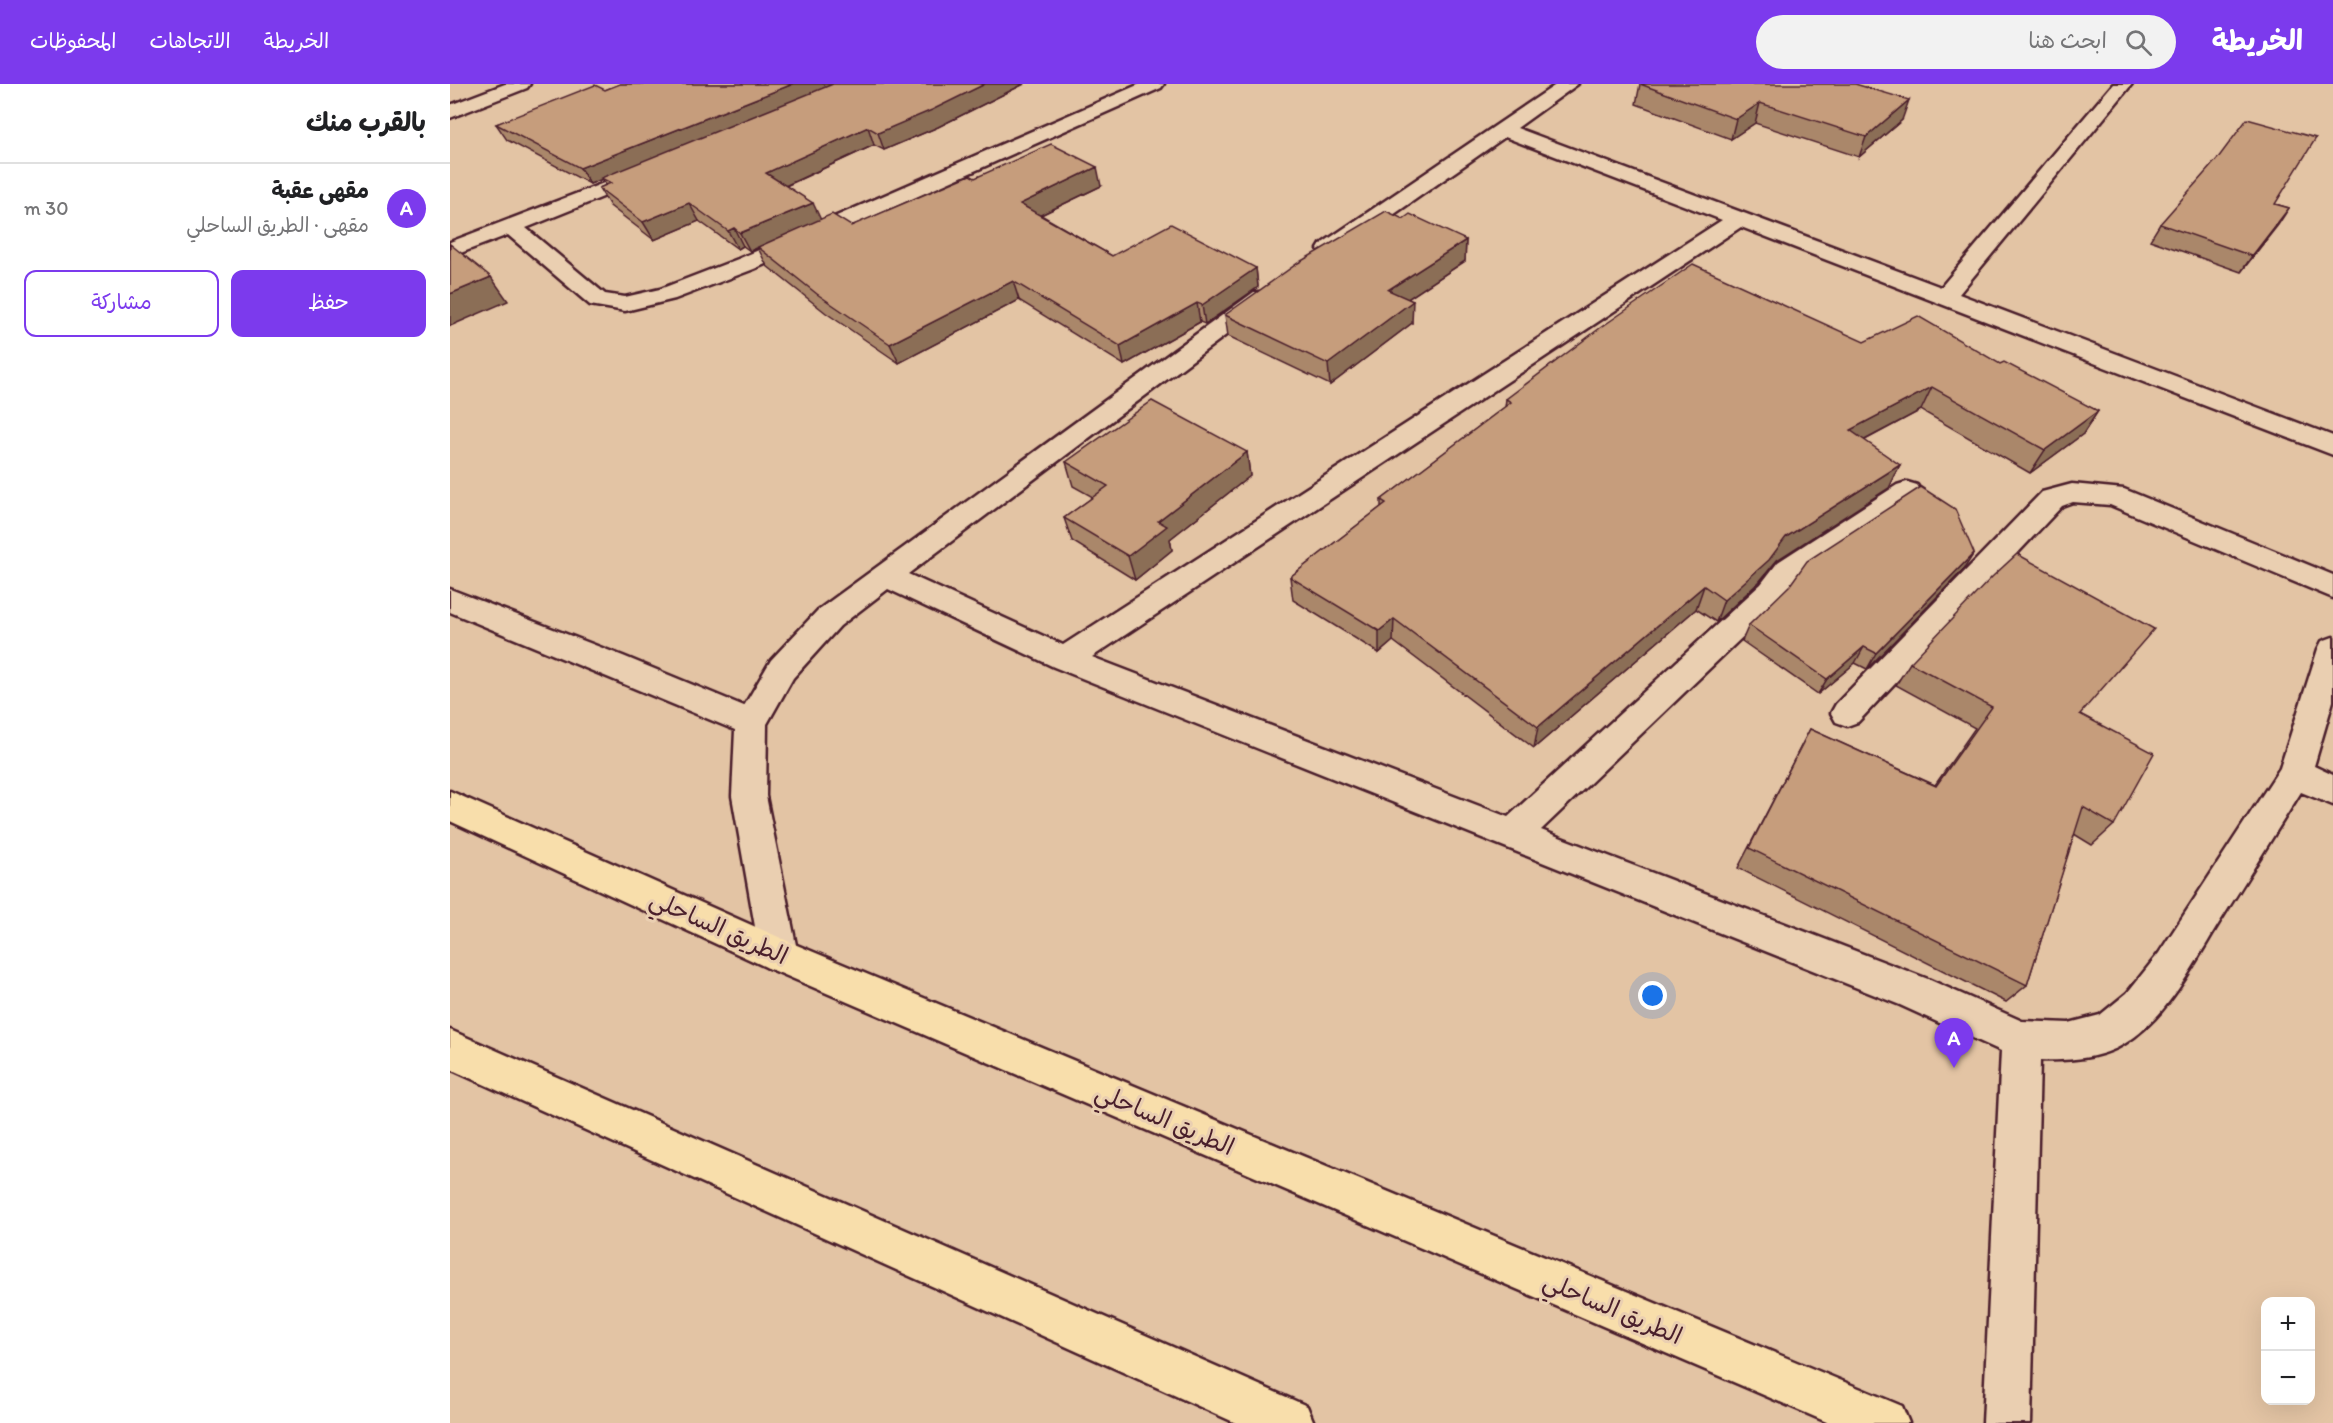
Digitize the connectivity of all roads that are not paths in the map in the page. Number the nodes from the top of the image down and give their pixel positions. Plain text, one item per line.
1 (521, 84) edge
2 (1155, 84) edge
3 (1569, 84) edge
4 (2123, 84) edge
5 (450, 112) edge
6 (1502, 129) junction
7 (665, 165) edge
8 (1737, 220) junction
9 (512, 227) junction
10 (450, 250) edge
11 (1312, 261) edge
12 (1284, 282) edge
13 (1946, 295) junction
14 (2333, 446) edge
15 (1907, 491) dead end
16 (885, 575) junction
17 (2333, 587) edge
18 (450, 600) edge
19 (2333, 649) edge
20 (1065, 659) junction
21 (1846, 713) dead end
22 (751, 723) junction
23 (2295, 773) junction
24 (2333, 791) edge
25 (450, 804) edge
26 (1513, 835) junction
27 (779, 955) junction
28 (2021, 1040) junction
29 (450, 1049) edge
30 (1290, 1423) edge
31 (1885, 1423) edge
32 (2007, 1423) edge

1 - 5 street
2 - 9 street
3 - 6 street
4 - 13 street
6 - 8 street
6 - 11 street
7 - 9 street
8 - 13 street
8 - 20 street
9 - 10 street
12 - 16 street
13 - 14 street
15 - 26 street
16 - 20 street
16 - 22 street
17 - 21 street
18 - 22 street
19 - 23 street
20 - 26 street
22 - 27 street
23 - 24 street
23 - 28 street
25 - 27 highway, الطريق الساحلي
26 - 28 street
27 - 31 highway, الطريق الساحلي
28 - 32 street
29 - 30 highway

